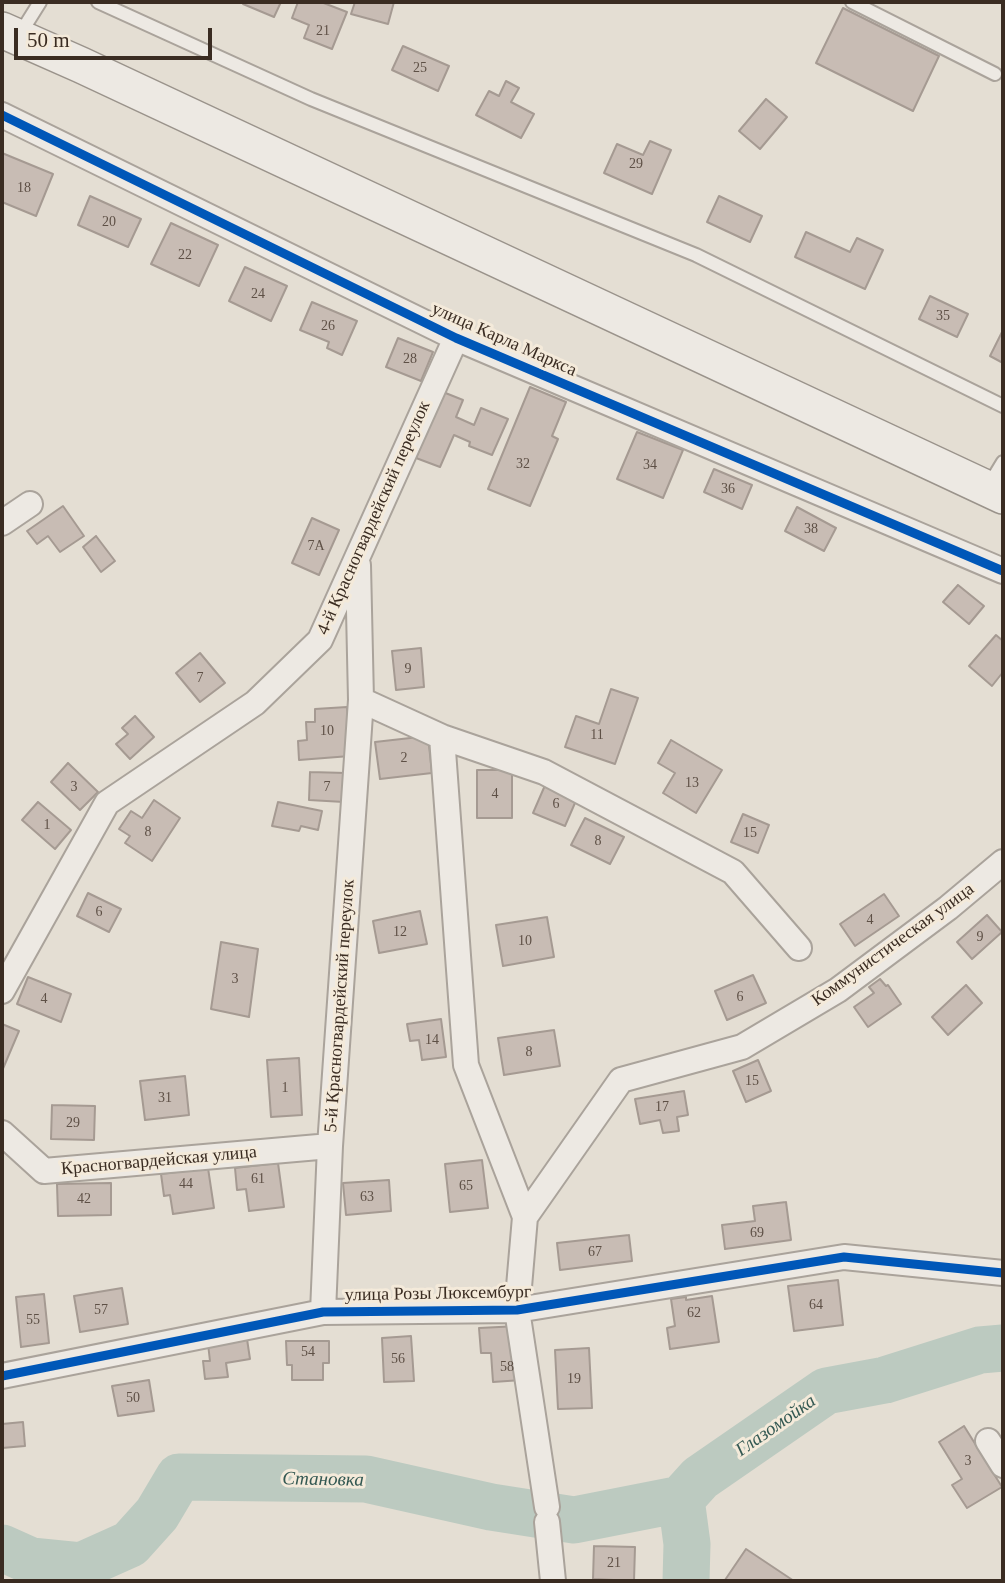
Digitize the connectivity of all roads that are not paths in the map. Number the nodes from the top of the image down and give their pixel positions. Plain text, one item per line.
1 (40, 2) edge
2 (99, 2) edge
3 (852, 2) edge
4 (10, 34) edge
5 (995, 74) dead end
6 (2, 116) edge
7 (456, 338) junction
8 (1003, 406) edge
9 (998, 482) edge
10 (30, 503) dead end
11 (2, 523) edge
12 (357, 557) junction
13 (1003, 571) edge
14 (361, 700) junction
15 (442, 737) junction
16 (1003, 862) edge
17 (799, 948) dead end
18 (2, 991) edge
19 (2, 1133) edge
20 (330, 1146) junction
21 (525, 1217) junction
22 (1003, 1273) edge
23 (517, 1311) junction
24 (323, 1312) junction
25 (2, 1376) edge
26 (988, 1441) dead end
27 (1003, 1465) edge
28 (553, 1581) edge

1 - 4 lane
2 - 8 lane
3 - 5 lane
4 - 9 main road
6 - 7 street, улица Карла Маркса
7 - 12 street, 4-й Красногвардейский переулок
7 - 13 street, улица Карла Маркса
10 - 11 street
12 - 14 street, 5-й Красногвардейский переулок
12 - 18 street, 4-й Красногвардейский переулок
14 - 15 street
14 - 20 street, 5-й Красногвардейский переулок
15 - 17 street
15 - 21 street
16 - 21 street, Коммунистическая улица
19 - 20 street, Красногвардейская улица
20 - 24 street, 5-й Красногвардейский переулок
21 - 23 street
22 - 23 street, улица Розы Люксембург
23 - 24 street, улица Розы Люксембург
23 - 28 street
24 - 25 street, улица Розы Люксембург
26 - 27 street

